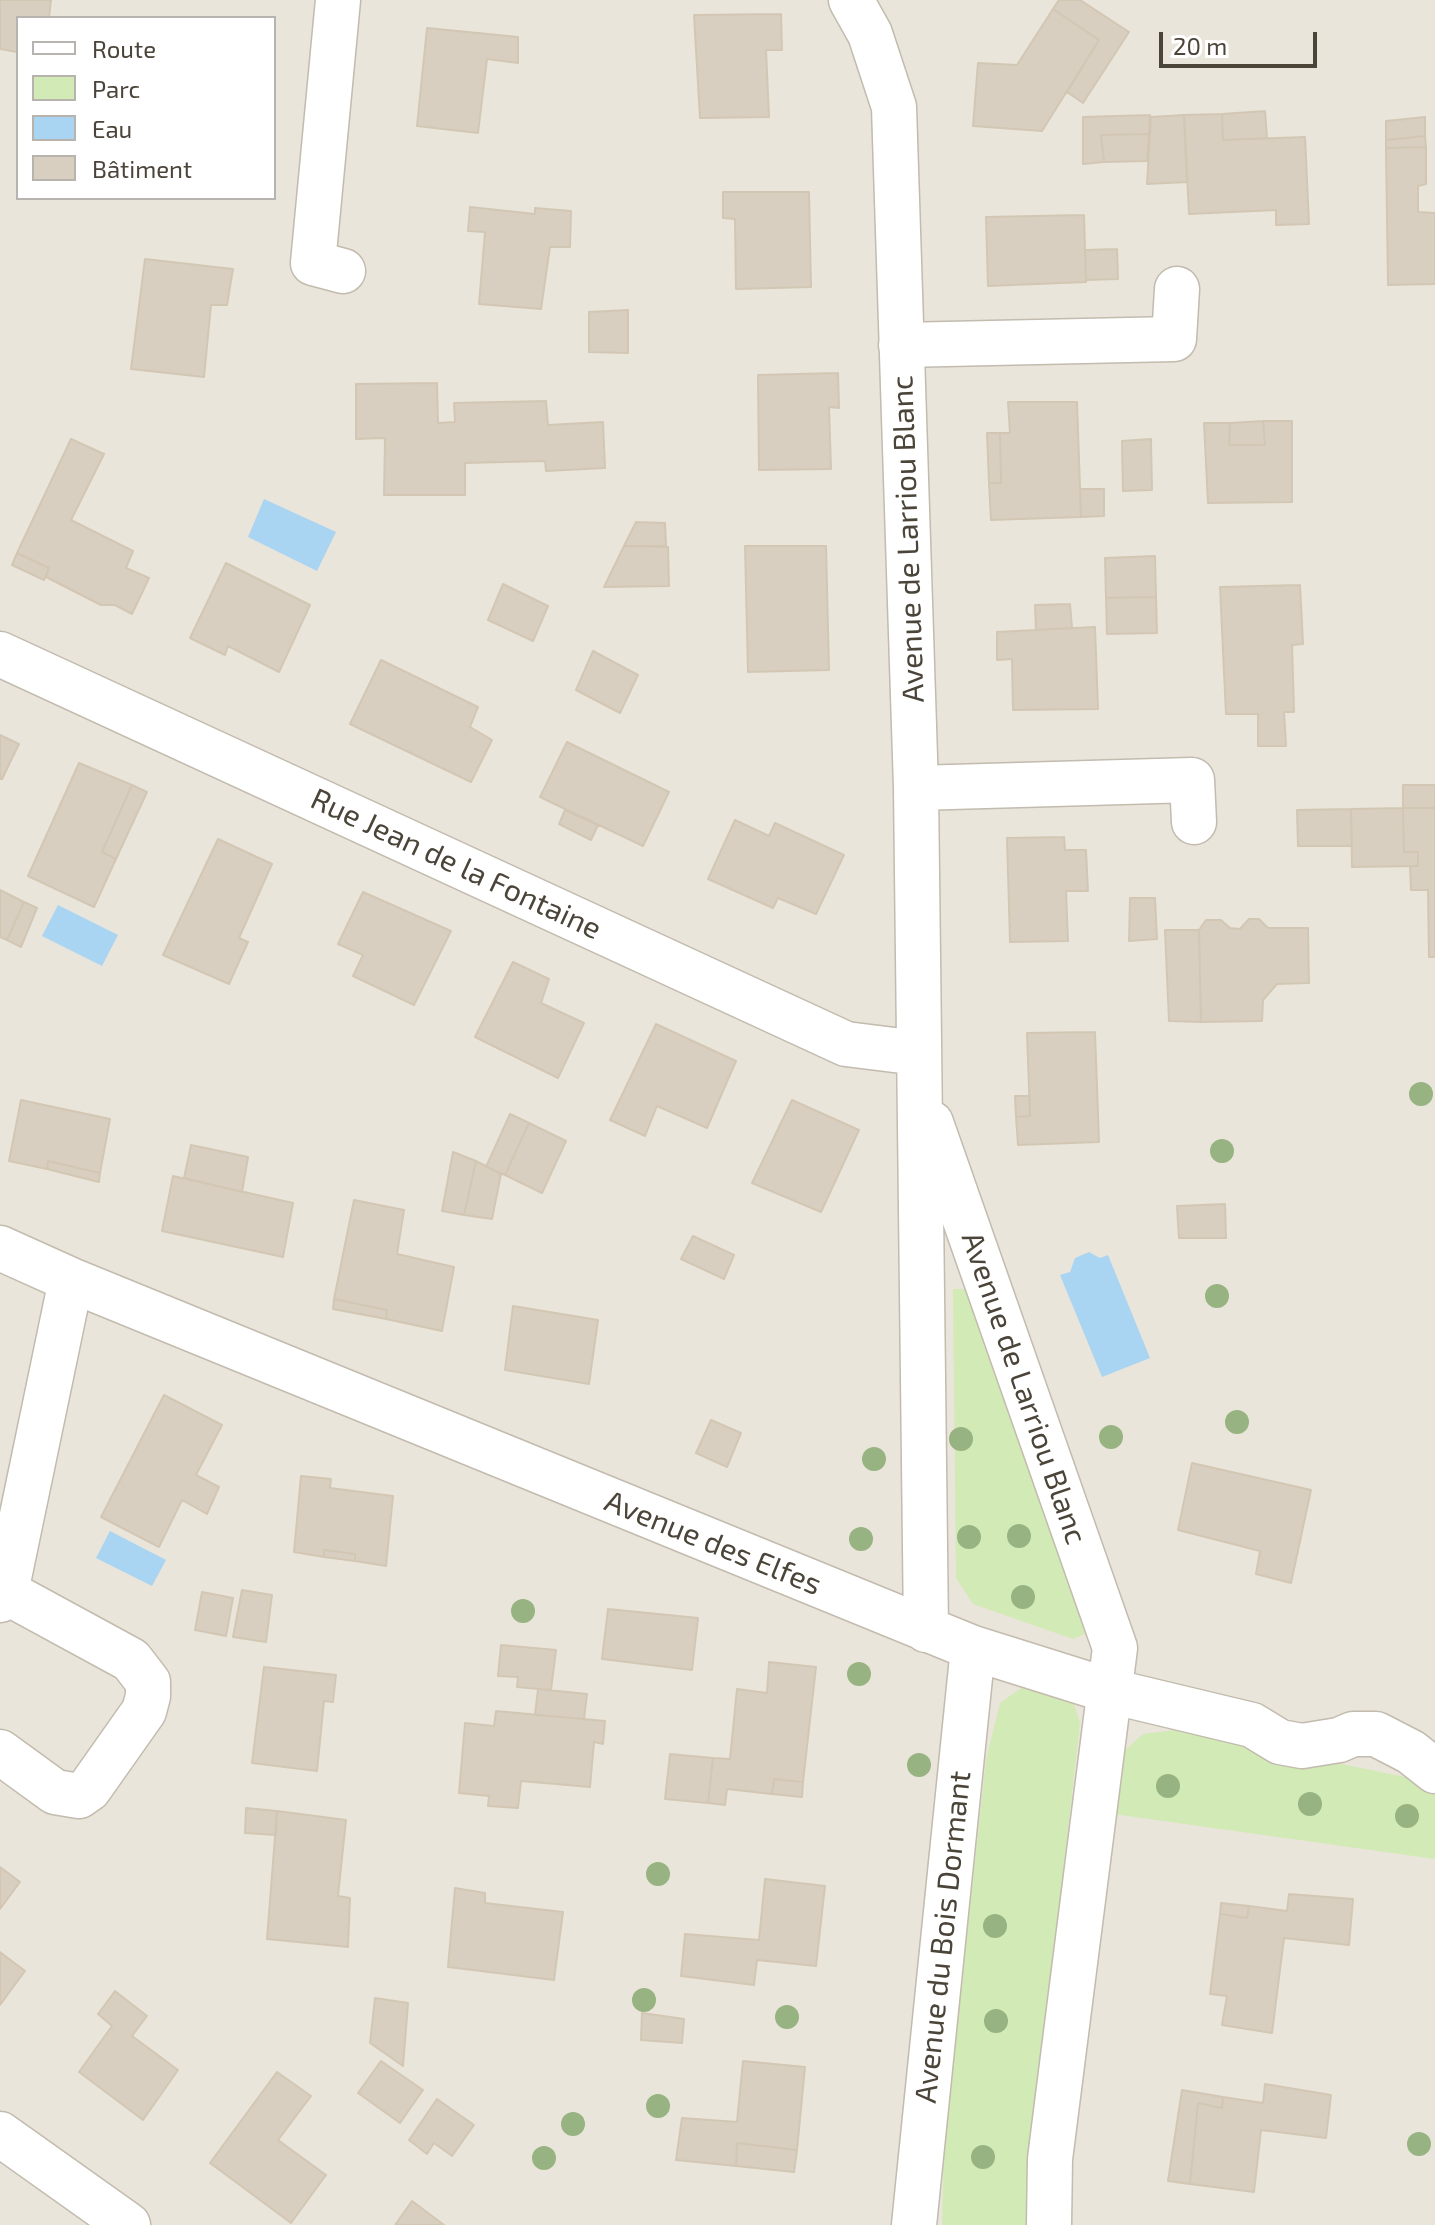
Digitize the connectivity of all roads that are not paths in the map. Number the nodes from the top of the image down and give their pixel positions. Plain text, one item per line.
1 (338, 0) edge
2 (851, 0) edge
3 (343, 271) dead end
4 (1177, 289) dead end
5 (901, 345) junction
6 (0, 654) edge
7 (916, 788) junction
8 (1194, 822) dead end
9 (918, 1070) junction
10 (0, 1248) edge
11 (71, 1280) junction
12 (3, 1596) edge
13 (926, 1630) junction
14 (973, 1648) junction
15 (1110, 1691) junction
16 (0, 1752) edge
17 (1435, 1771) edge
18 (0, 2134) edge
19 (128, 2225) edge
20 (914, 2225) edge
21 (1049, 2225) edge

1 - 3 street
2 - 5 street, Avenue de Larriou Blanc
4 - 5 street
5 - 7 street, Avenue de Larriou Blanc
6 - 9 street, Rue Jean de la Fontaine
7 - 8 street
7 - 9 street, Avenue de Larriou Blanc
9 - 13 street, Avenue de Larriou Blanc
9 - 15 street, Avenue de Larriou Blanc
10 - 11 street, Avenue des Elfes
11 - 12 street
11 - 13 street, Avenue des Elfes
12 - 16 street
13 - 14 street, Avenue des Elfes
14 - 15 street, Avenue des Elfes
14 - 20 street, Avenue du Bois Dormant
15 - 17 street, Avenue des Elfes
15 - 21 street
18 - 19 street

